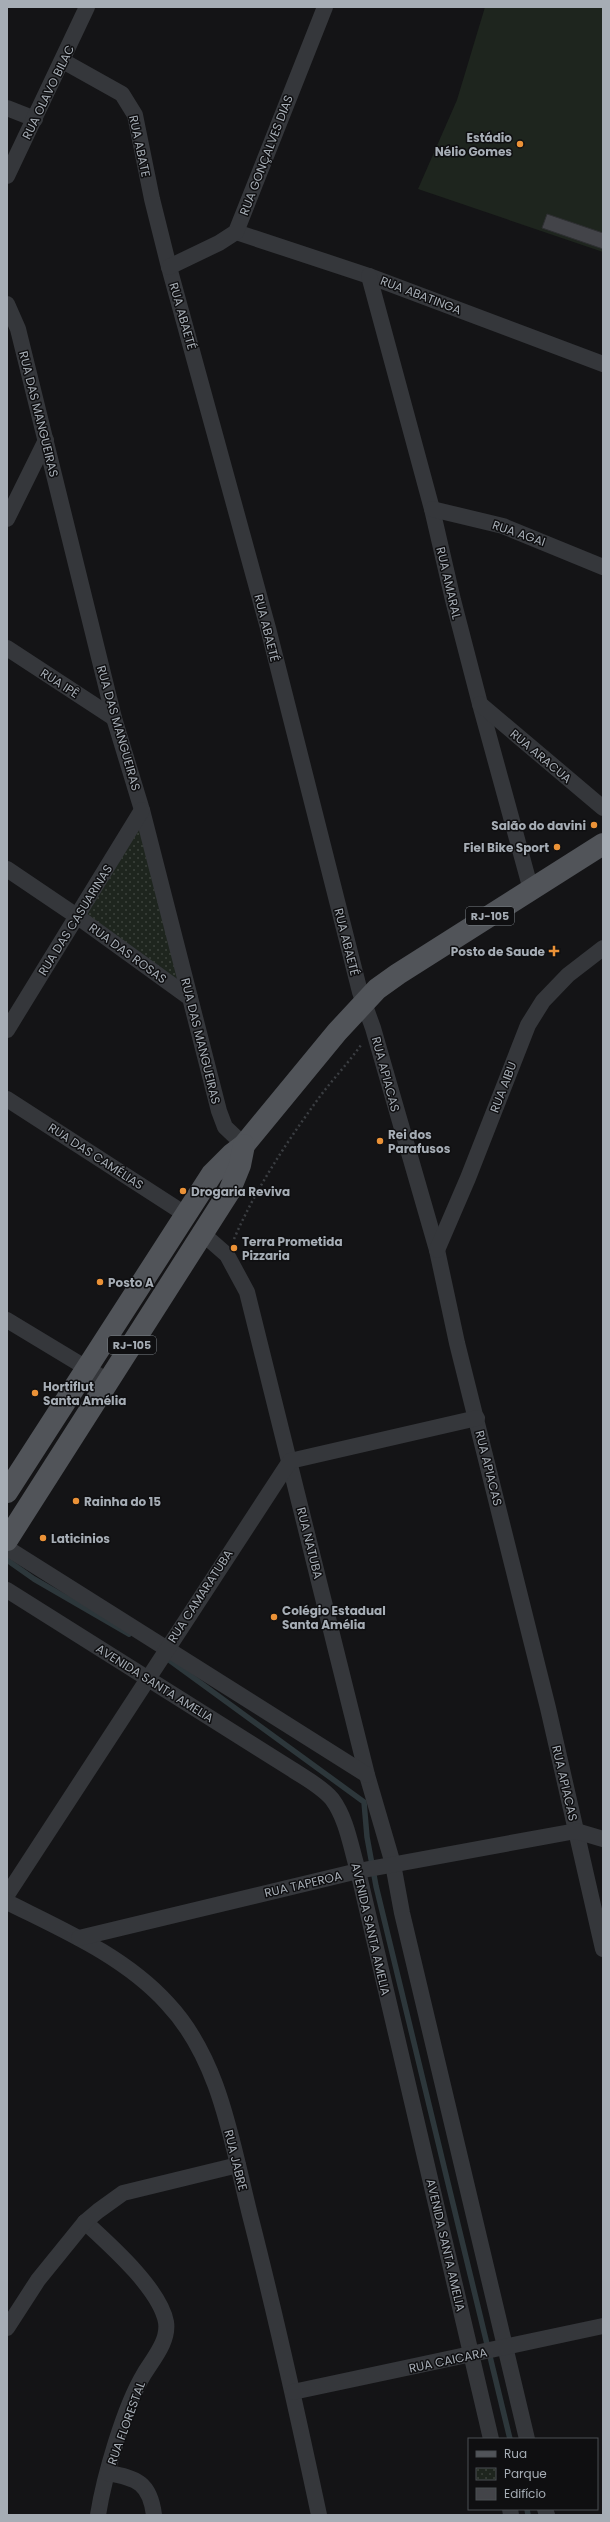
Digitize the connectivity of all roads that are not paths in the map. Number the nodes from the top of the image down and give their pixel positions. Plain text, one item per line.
1 (87, 7) edge
2 (325, 7) edge
3 (63, 61) junction
4 (7, 108) edge
5 (35, 119) junction
6 (7, 176) edge
7 (236, 232) junction
8 (169, 267) junction
9 (369, 276) junction
10 (7, 304) edge
11 (603, 364) edge
12 (46, 440) junction
13 (432, 509) junction
14 (7, 519) edge
15 (603, 567) edge
16 (7, 648) edge
17 (480, 704) junction
18 (114, 718) junction
19 (603, 808) edge
20 (142, 810) junction
21 (603, 844) edge
22 (7, 869) edge
23 (531, 890) junction
24 (78, 917) junction
25 (603, 948) edge
26 (362, 997) junction
27 (190, 998) junction
28 (7, 1030) edge
29 (7, 1099) edge
30 (244, 1145) junction
31 (185, 1214) junction
32 (203, 1234) junction
33 (437, 1250) junction
34 (7, 1320) edge
35 (87, 1368) junction
36 (108, 1381) junction
37 (477, 1418) junction
38 (290, 1461) junction
39 (7, 1492) edge
40 (7, 1540) edge
41 (7, 1548) edge
42 (7, 1590) edge
43 (166, 1648) junction
44 (147, 1678) junction
45 (367, 1775) junction
46 (576, 1832) junction
47 (603, 1839) edge
48 (393, 1864) junction
49 (358, 1871) junction
50 (7, 1895) edge
51 (7, 1902) edge
52 (79, 1938) junction
53 (603, 1949) edge
54 (238, 2165) junction
55 (85, 2222) junction
56 (603, 2326) edge
57 (7, 2328) edge
58 (507, 2348) junction
59 (472, 2355) junction
60 (293, 2392) junction
61 (491, 2438) edge
62 (527, 2438) edge
63 (108, 2473) junction
64 (98, 2515) edge
65 (154, 2515) edge
66 (319, 2515) edge

1 - 3 street, RUA OLAVO BILAC
2 - 7 street, RUA GONÇALVES DIAS
3 - 5 street, RUA OLAVO BILAC
3 - 8 street, RUA ABATE
4 - 5 street
5 - 6 street, RUA OLAVO BILAC
7 - 8 street
7 - 9 street, RUA ABATINGA
8 - 26 street, RUA ABAETÉ
9 - 11 street, RUA ABATINGA
9 - 13 street, RUA AMARAL
10 - 12 street, RUA DAS MANGUEIRAS
12 - 14 street
12 - 18 street, RUA DAS MANGUEIRAS
13 - 15 street, RUA AGAI
13 - 17 street, RUA AMARAL
16 - 18 street, RUA IPÊ
17 - 19 street, RUA ARACUA
17 - 23 street, RUA AMARAL
18 - 20 street, RUA DAS MANGUEIRAS
20 - 24 street, RUA DAS CASUARINAS
20 - 27 street, RUA DAS MANGUEIRAS
21 - 23 main road, RJ-105
22 - 24 street, RUA DAS ROSAS
23 - 26 main road, RJ-105
24 - 27 street, RUA DAS ROSAS
24 - 28 street, RUA DAS CASUARINAS
25 - 33 street, RUA AIBU
26 - 30 main road, RJ-105
26 - 33 street, RUA APIACAS
27 - 30 street, RUA DAS MANGUEIRAS
29 - 31 street, RUA DAS CAMÉLIAS
30 - 31 main road, RJ-105
30 - 32 main road, RJ-105
31 - 35 main road, RJ-105
32 - 36 main road, RJ-105
32 - 38 street, RUA NATUBA
33 - 37 street, RUA APIACAS
34 - 35 street
35 - 36 street
35 - 39 main road, RJ-105
36 - 40 main road, RJ-105
37 - 38 street
37 - 46 street, RUA APIACAS
38 - 43 street, RUA CAMARATUBA
38 - 45 street, RUA NATUBA
41 - 43 street
42 - 44 street, AVENIDA SANTA AMELIA
43 - 44 street, RUA CAMARATUBA
43 - 45 street
44 - 49 street, AVENIDA SANTA AMELIA
44 - 50 street, RUA CAMARATUBA
45 - 48 street, RUA NATUBA
46 - 47 street
46 - 48 street, RUA TAPEROA
46 - 53 street, RUA APIACAS
48 - 49 street, RUA TAPEROA
48 - 58 street
49 - 52 street, RUA TAPEROA
49 - 59 street, AVENIDA SANTA AMELIA
51 - 52 street, RUA JABRE
52 - 54 street, RUA JABRE
54 - 55 street
54 - 60 street, RUA JABRE
55 - 57 street
55 - 63 street, RUA FLORESTAL
56 - 58 street, RUA CAICARA
58 - 59 street, RUA CAICARA
58 - 62 street
59 - 60 street, RUA CAICARA
59 - 61 street, AVENIDA SANTA AMELIA
60 - 66 street, RUA JABRE
63 - 64 street, RUA FLORESTAL
63 - 65 street

